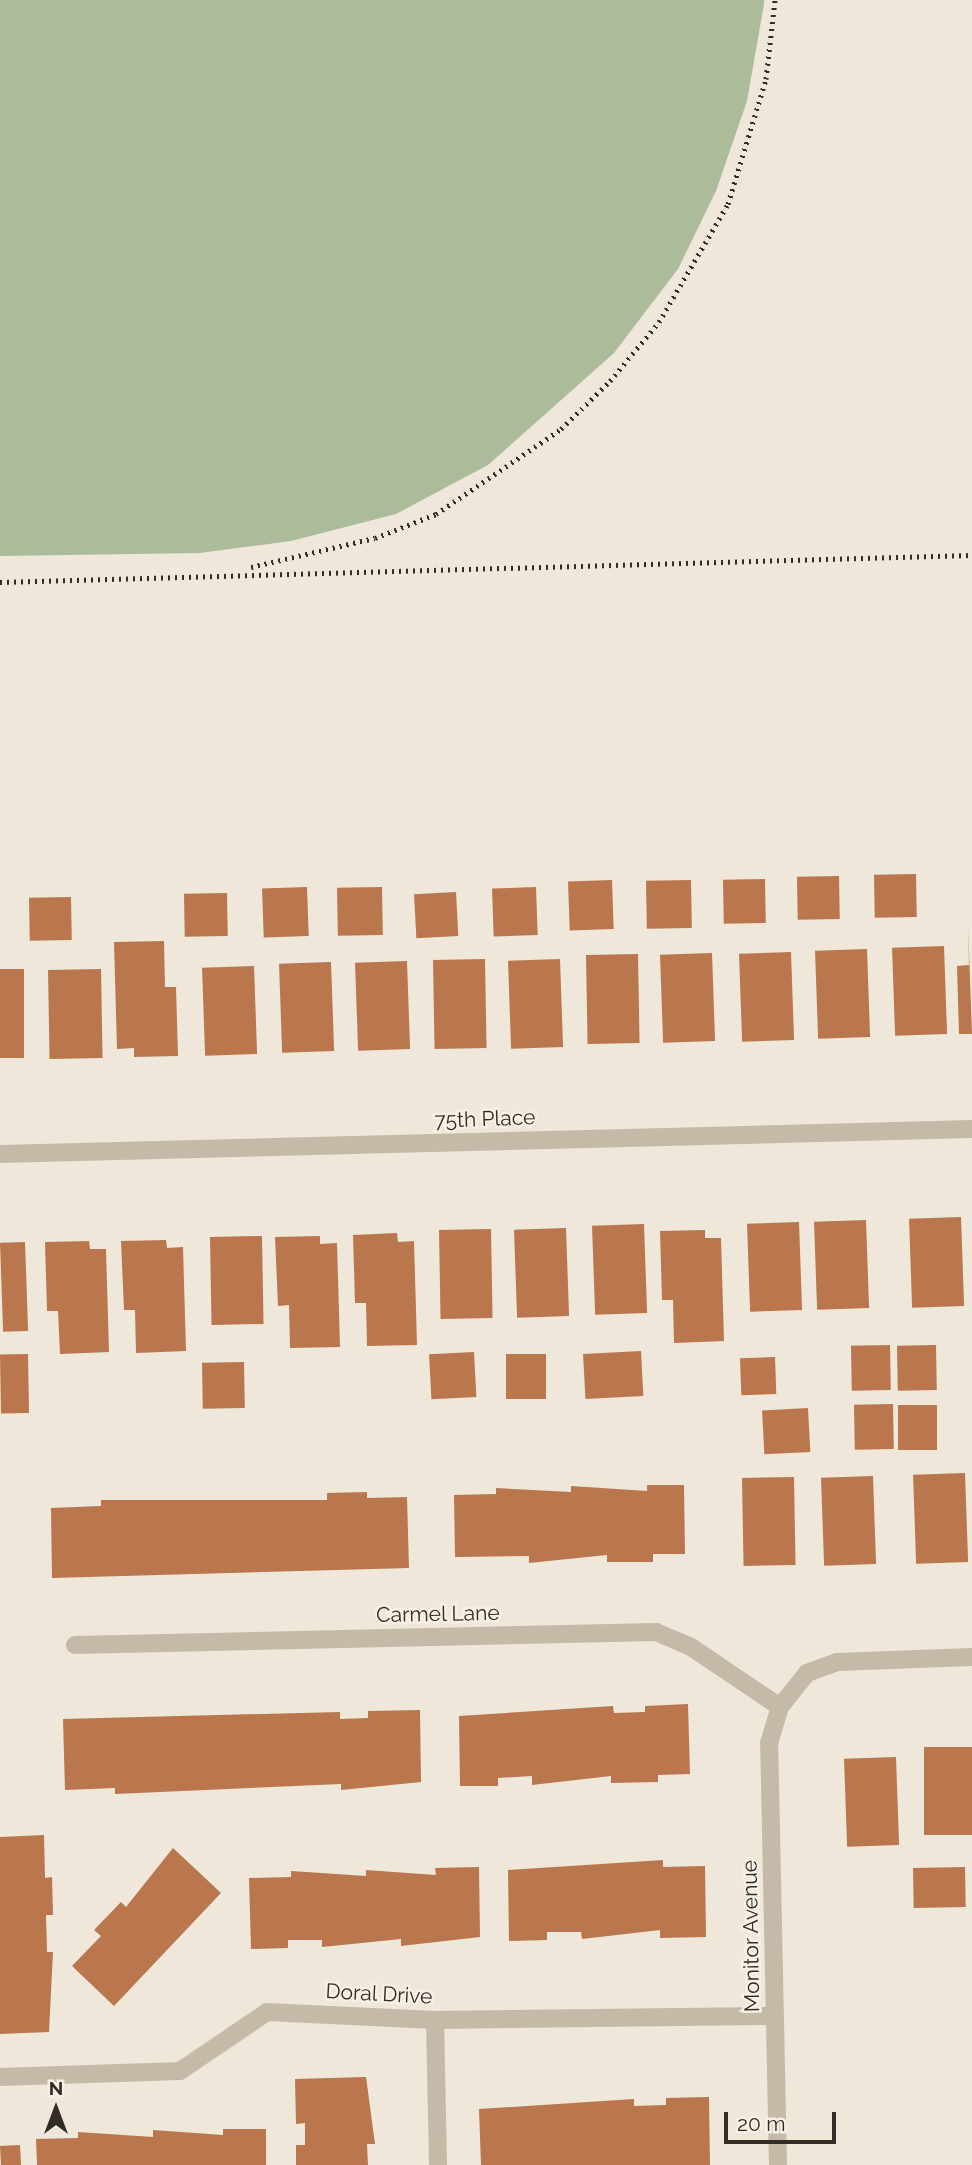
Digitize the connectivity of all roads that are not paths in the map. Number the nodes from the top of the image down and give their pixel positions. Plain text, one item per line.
1 (972, 1129) edge
2 (0, 1154) edge
3 (75, 1645) dead end
4 (972, 1657) edge
5 (780, 1707) junction
6 (775, 2016) junction
7 (435, 2020) junction
8 (0, 2077) edge
9 (438, 2165) edge
10 (778, 2165) edge

1 - 2 street, 75th Place
3 - 5 street, Carmel Lane
4 - 5 street
5 - 6 street, Monitor Avenue
6 - 7 street, Doral Drive
6 - 10 street, Monitor Avenue
7 - 8 street, Doral Drive
7 - 9 street

